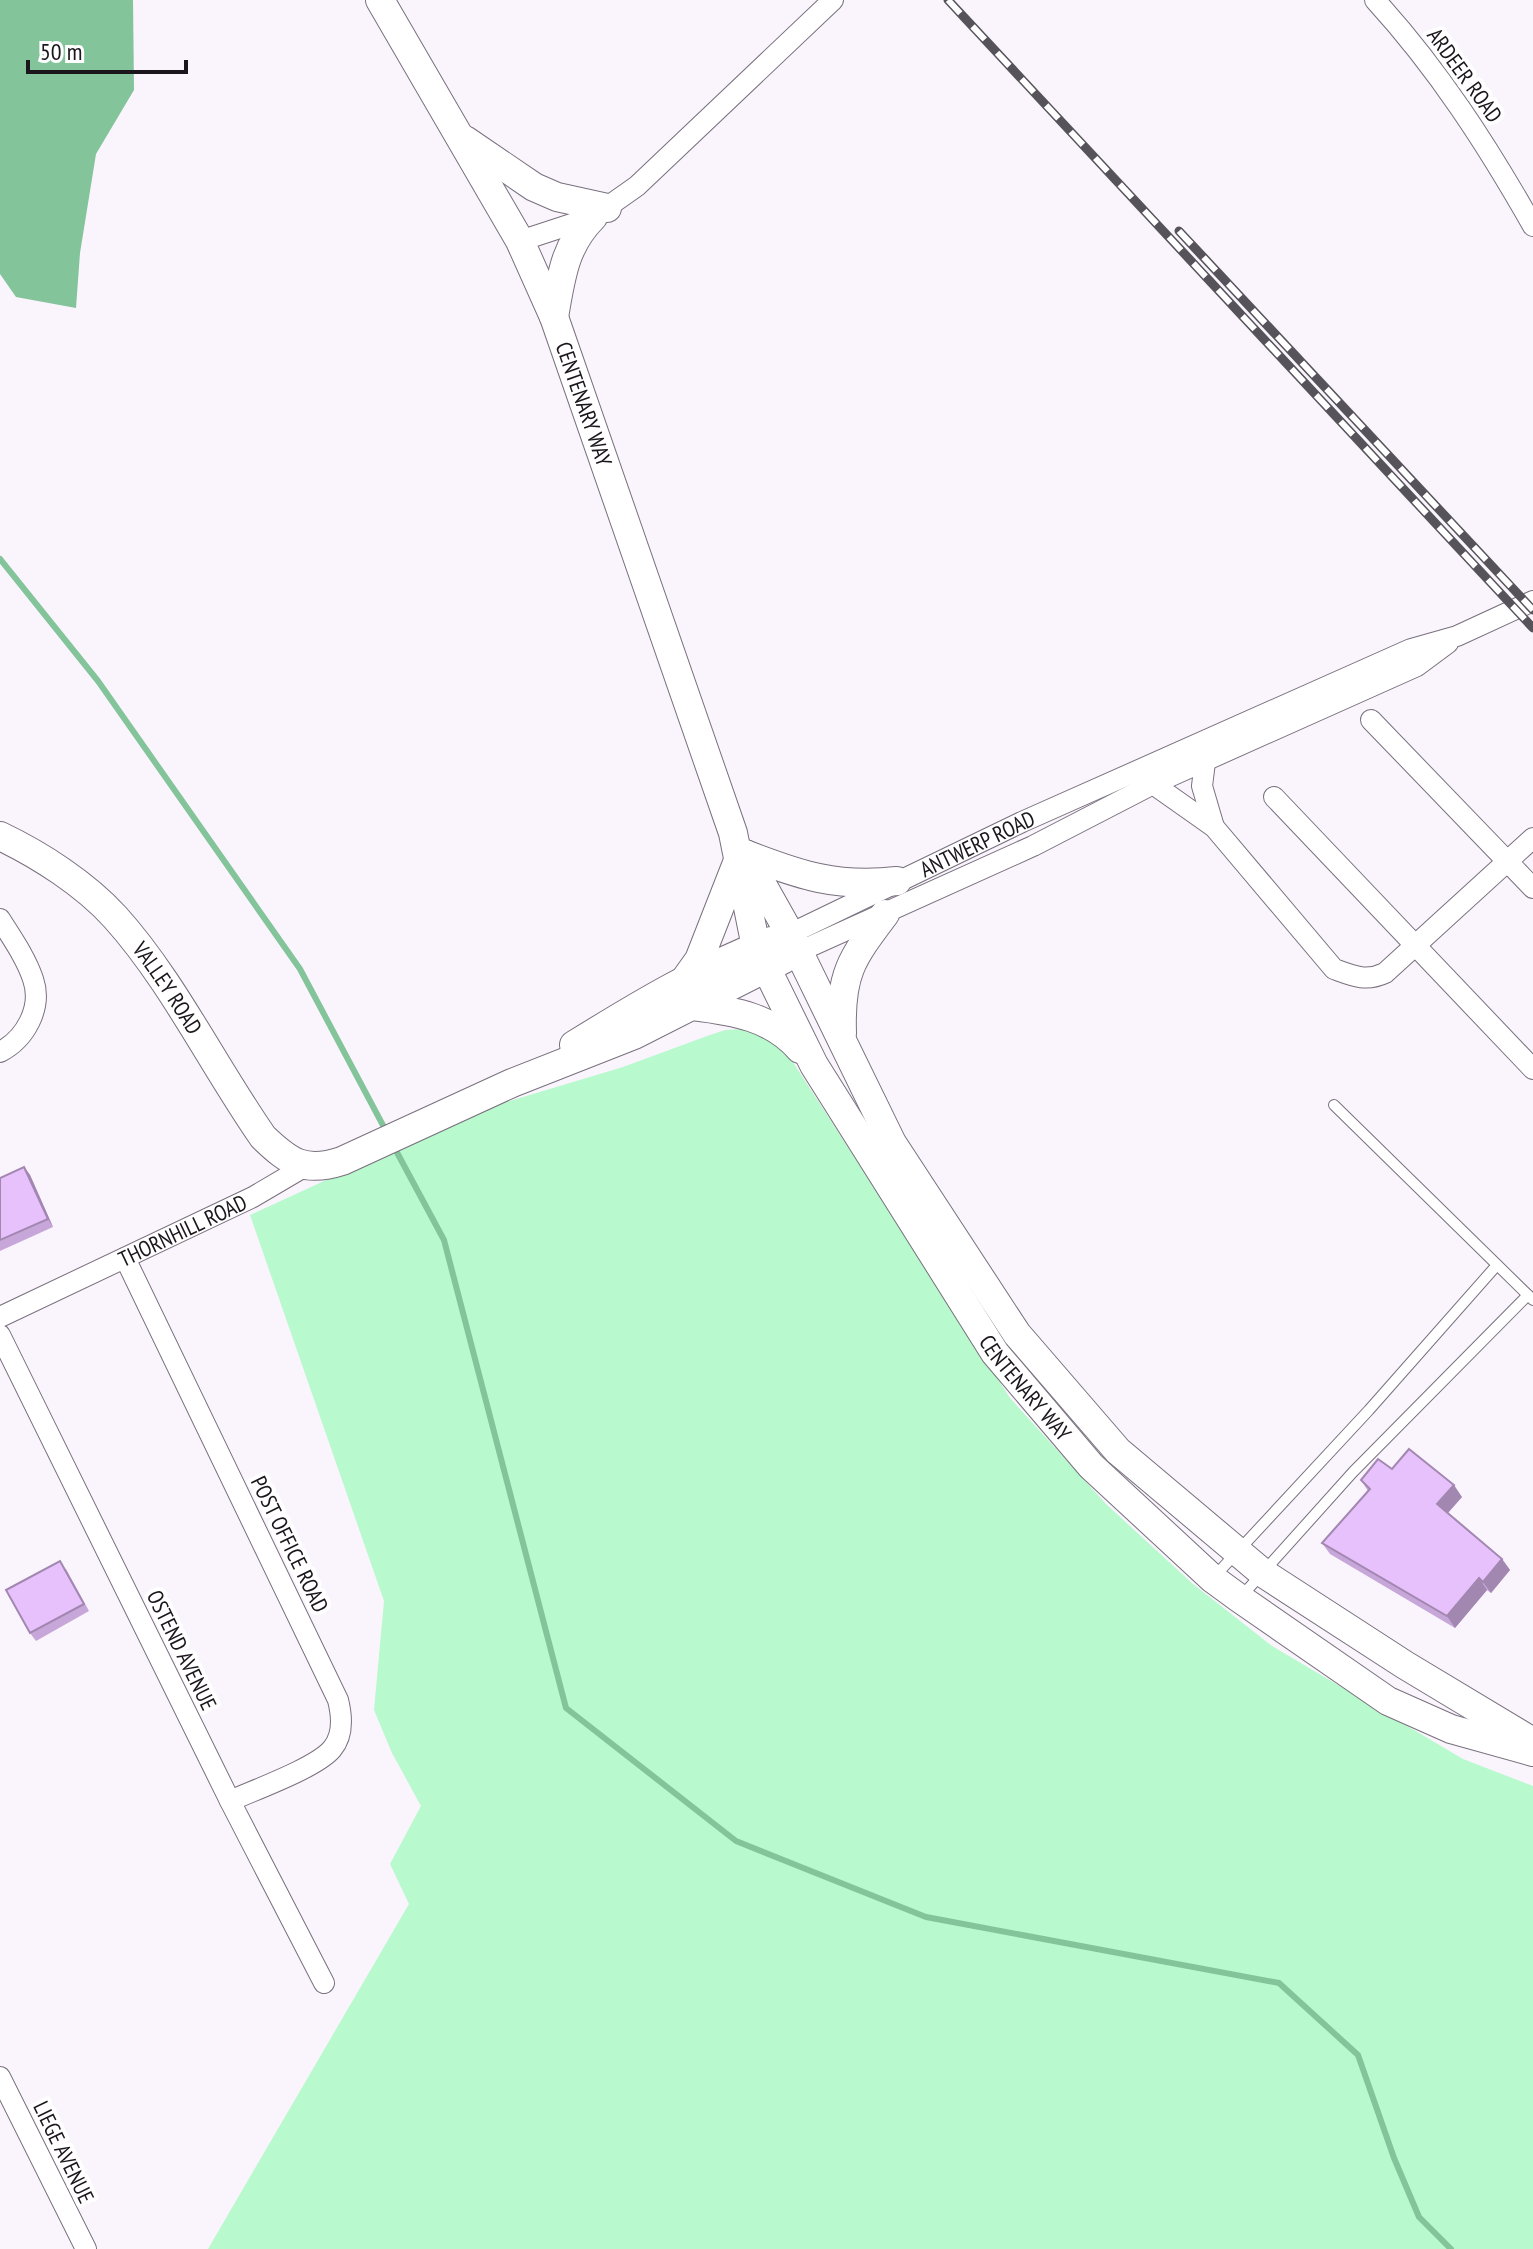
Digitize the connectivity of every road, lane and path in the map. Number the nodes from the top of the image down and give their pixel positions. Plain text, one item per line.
1 (380, 0) edge
2 (833, 0) edge
3 (1375, 0) edge
4 (458, 135) junction
5 (600, 213) junction
6 (1533, 226) edge
7 (520, 241) junction
8 (554, 317) junction
9 (1533, 601) edge
10 (1457, 636) junction
11 (1371, 720) dead end
12 (1205, 762) junction
13 (1153, 784) junction
14 (1274, 797) dead end
15 (1214, 827) junction
16 (0, 836) edge
17 (1533, 838) edge
18 (739, 849) junction
19 (1507, 861) junction
20 (897, 881) junction
21 (1533, 888) edge
22 (885, 914) junction
23 (0, 919) edge
24 (794, 943) junction
25 (1415, 945) junction
26 (761, 958) junction
27 (688, 994) junction
28 (843, 1042) junction
29 (0, 1052) edge
30 (814, 1065) junction
31 (1533, 1069) edge
32 (1334, 1105) dead end
33 (365, 1148) joint
34 (304, 1167) junction
35 (125, 1258) junction
36 (1497, 1265) junction
37 (1530, 1298) edge
38 (0, 1317) edge
39 (0, 1335) edge
40 (1236, 1552) junction
41 (1263, 1573) junction
42 (1213, 1579) junction
43 (1239, 1598) junction
44 (1533, 1742) edge
45 (1533, 1752) edge
46 (230, 1801) junction
47 (324, 1983) dead end
48 (0, 2077) edge
49 (86, 2249) edge

1 - 4 main road, CENTENARY WAY
2 - 5 street
3 - 6 street, ARDEER ROAD
4 - 5 main road
4 - 7 main road, CENTENARY WAY
5 - 7 street
5 - 8 main road
7 - 8 main road, CENTENARY WAY
8 - 18 main road, CENTENARY WAY
9 - 10 street, ANTWERP ROAD
10 - 12 street, ANTWERP ROAD
10 - 20 street, ANTWERP ROAD
11 - 19 street
12 - 13 street, ANTWERP ROAD
12 - 15 street
13 - 15 street
13 - 22 street, ANTWERP ROAD
14 - 25 street
15 - 25 street
16 - 34 main road, VALLEY ROAD
17 - 19 street
18 - 20 main road
18 - 24 main road, CENTENARY WAY
18 - 26 main road, CENTENARY WAY
18 - 27 main road
19 - 21 street
19 - 25 street
20 - 24 street, ANTWERP ROAD
22 - 24 street, ANTWERP ROAD
22 - 28 main road
23 - 29 street
24 - 26 main road, ANTWERP ROAD
24 - 28 main road, CENTENARY WAY
25 - 31 street
26 - 27 main road, ANTWERP ROAD
26 - 30 main road, CENTENARY WAY
27 - 30 main road
27 - 33 main road, ANTWERP ROAD
28 - 40 main road, CENTENARY WAY
30 - 42 main road, CENTENARY WAY
32 - 36 lane
33 - 34 main road, THORNHILL ROAD
34 - 35 street, THORNHILL ROAD
35 - 38 street, THORNHILL ROAD
35 - 46 street, POST OFFICE ROAD
36 - 37 lane
36 - 40 lane
37 - 41 lane
39 - 46 street, OSTEND AVENUE
40 - 41 main road, CENTENARY WAY
40 - 42 lane
41 - 43 lane
41 - 44 main road, CENTENARY WAY
42 - 43 main road, CENTENARY WAY
43 - 45 main road, CENTENARY WAY
46 - 47 street, OSTEND AVENUE
48 - 49 street, LIEGE AVENUE

